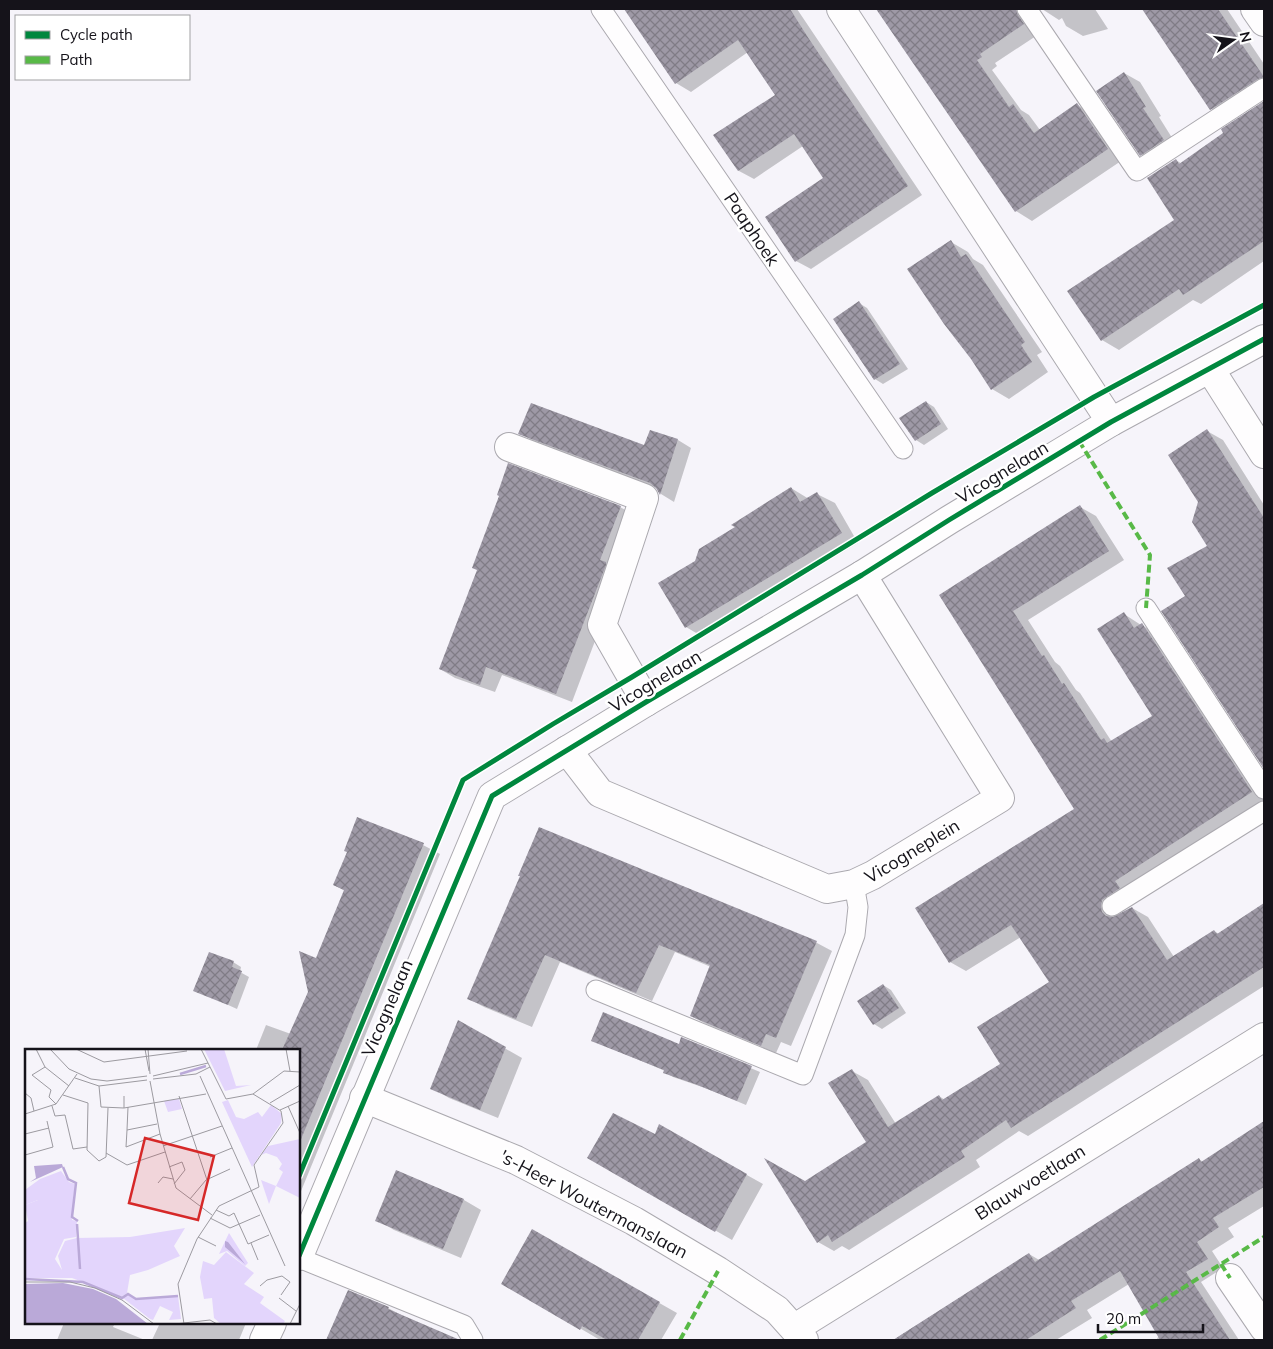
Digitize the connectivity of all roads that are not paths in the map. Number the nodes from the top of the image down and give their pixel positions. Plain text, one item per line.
1 (602, 9) edge
2 (841, 9) edge
3 (1027, 9) edge
4 (1255, 9) edge
5 (1264, 22) edge
6 (1264, 88) edge
7 (1264, 339) edge
8 (1210, 369) junction
9 (1111, 422) junction
10 (510, 447) dead end
11 (903, 449) dead end
12 (1264, 454) edge
13 (862, 575) junction
14 (1146, 608) dead end
15 (646, 702) junction
16 (567, 750) junction
17 (1264, 789) edge
18 (1264, 811) edge
19 (854, 884) junction
20 (1112, 906) dead end
21 (596, 990) dead end
22 (1264, 1036) edge
23 (364, 1098) junction
24 (300, 1255) edge
25 (300, 1257) edge
26 (1230, 1278) dead end
27 (272, 1324) edge
28 (1264, 1328) edge
29 (800, 1334) edge
30 (264, 1340) edge
31 (473, 1340) edge

1 - 11 lane, Paaphoek
2 - 9 street
3 - 6 lane
4 - 5 street
7 - 8 street, Vicognelaan
8 - 9 street, Vicognelaan
8 - 12 street
9 - 13 street, Vicognelaan
10 - 15 street, Vicognelaan
13 - 15 street, Vicognelaan
13 - 19 street, Vicogneplein
14 - 17 lane
15 - 16 street, Vicognelaan
16 - 19 street, Vicogneplein
16 - 23 street, Vicognelaan
18 - 20 lane
19 - 21 lane
22 - 29 street, Blauwvoetlaan
23 - 24 street, Vicognelaan
23 - 29 street, 's-Heer Woutermanslaan
25 - 31 lane
26 - 28 street
27 - 30 street

